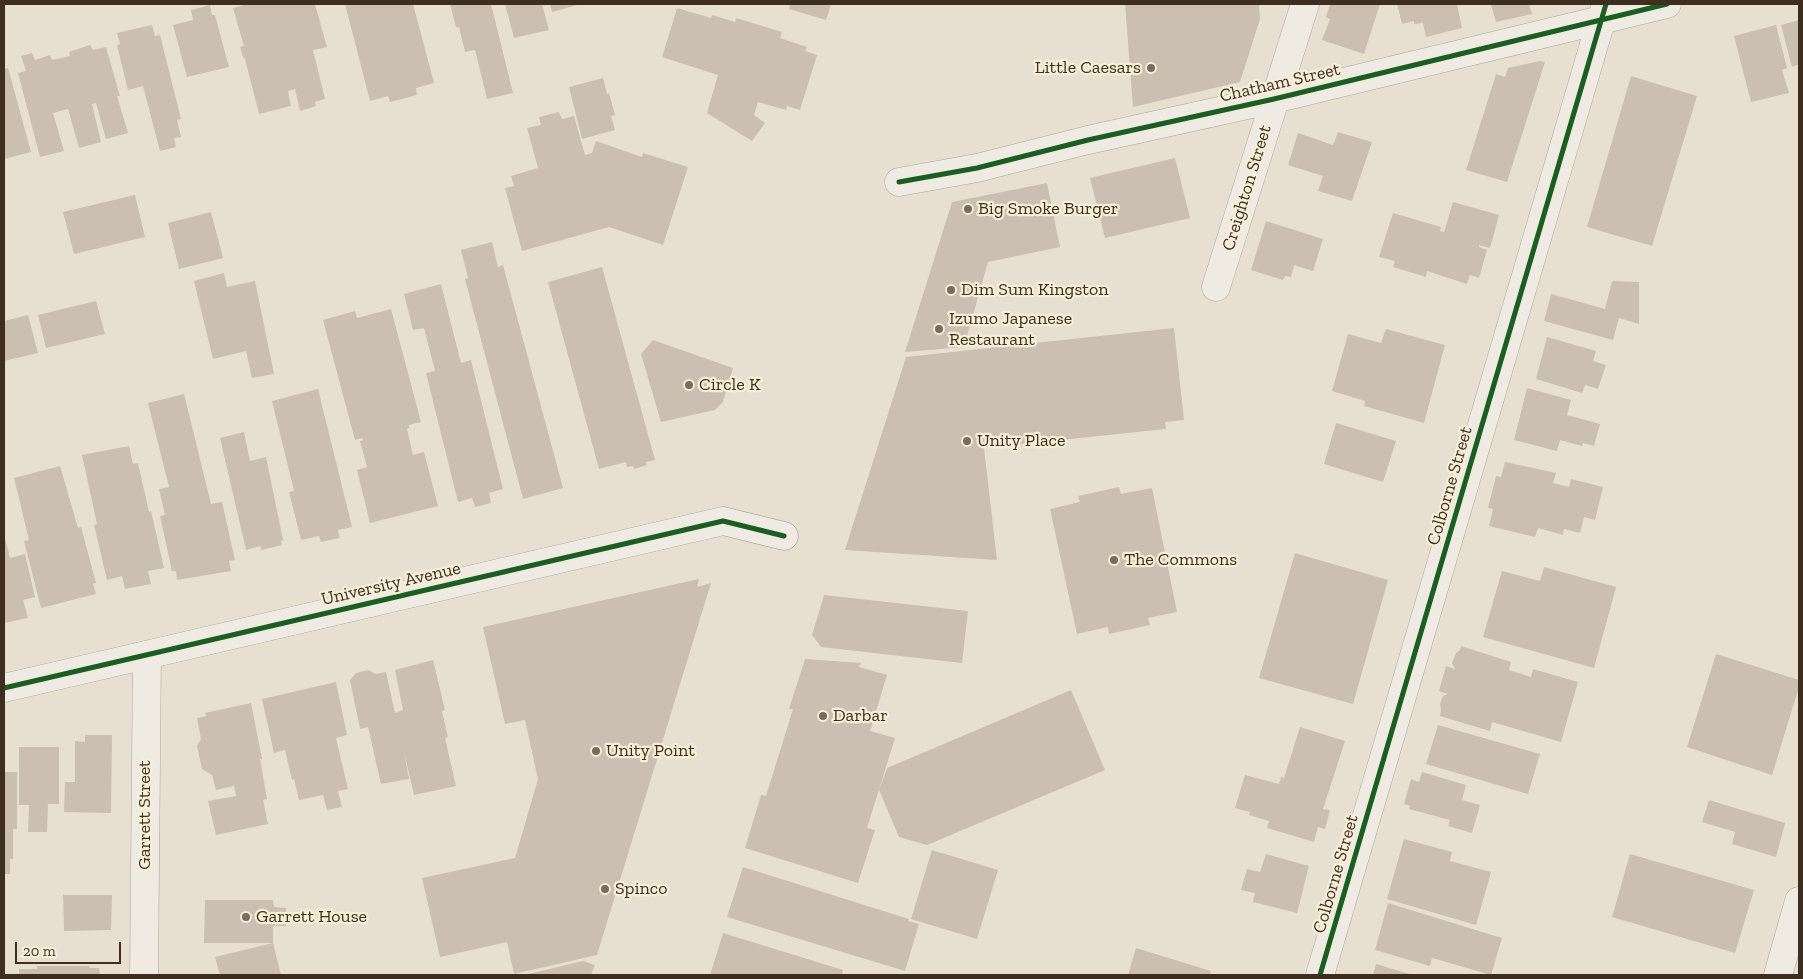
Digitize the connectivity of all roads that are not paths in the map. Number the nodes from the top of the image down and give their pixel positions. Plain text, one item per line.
1 (1305, 4) edge
2 (1667, 4) edge
3 (1604, 12) edge
4 (1274, 99) junction
5 (899, 182) dead end
6 (1216, 287) dead end
7 (784, 536) dead end
8 (147, 655) junction
9 (4, 688) edge
10 (1799, 901) edge
11 (144, 975) edge
12 (1320, 975) edge
13 (1778, 975) edge

1 - 4 street, Creighton Street
2 - 3 street, Chatham Street
3 - 4 street, Chatham Street
3 - 12 street, Colborne Street
4 - 5 street, Chatham Street
4 - 6 street, Creighton Street
7 - 8 street, University Avenue
8 - 9 street, University Avenue
8 - 11 street, Garrett Street
10 - 13 street

